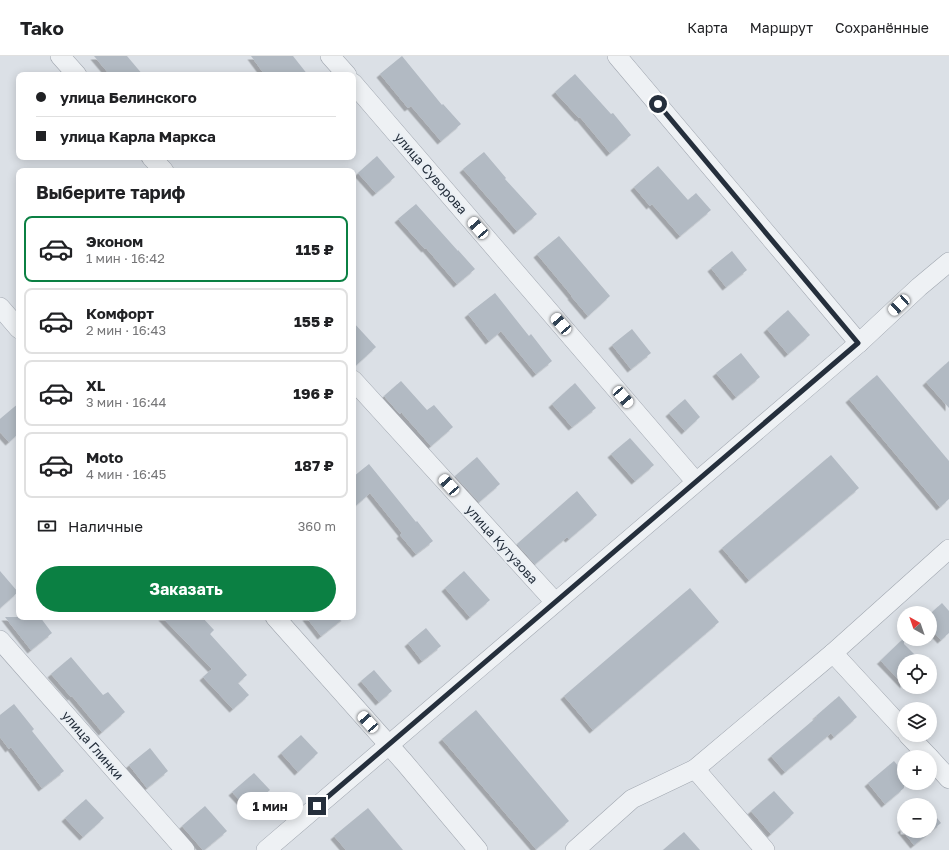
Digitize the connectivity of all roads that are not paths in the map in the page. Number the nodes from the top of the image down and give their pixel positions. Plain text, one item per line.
1 (60, 56) edge
2 (330, 56) edge
3 (618, 56) edge
4 (74, 72) edge
5 (343, 72) edge
6 (356, 85) edge
7 (154, 160) edge
8 (161, 168) edge
9 (949, 262) edge
10 (0, 307) edge
11 (16, 326) edge
12 (858, 343) junction
13 (356, 383) edge
14 (696, 482) junction
15 (949, 549) edge
16 (555, 602) junction
17 (278, 620) edge
18 (0, 640) edge
19 (833, 653) junction
20 (897, 722) edge
21 (914, 742) edge
22 (388, 745) junction
23 (922, 750) edge
24 (937, 766) edge
25 (695, 769) junction
26 (949, 779) edge
27 (185, 850) edge
28 (266, 850) edge
29 (478, 850) edge
30 (575, 850) edge
31 (765, 850) edge

1 - 4 street
2 - 5 street
3 - 12 street
6 - 14 street, улица Суворова
7 - 8 street
9 - 12 street
10 - 11 street
12 - 14 street
13 - 16 street, улица Кутузова
14 - 16 street
15 - 19 street
16 - 22 street
17 - 22 street
18 - 27 street, улица Глинки
19 - 20 street
19 - 25 street
21 - 23 street
22 - 28 street
22 - 29 street
24 - 26 street
25 - 30 street
25 - 31 street

